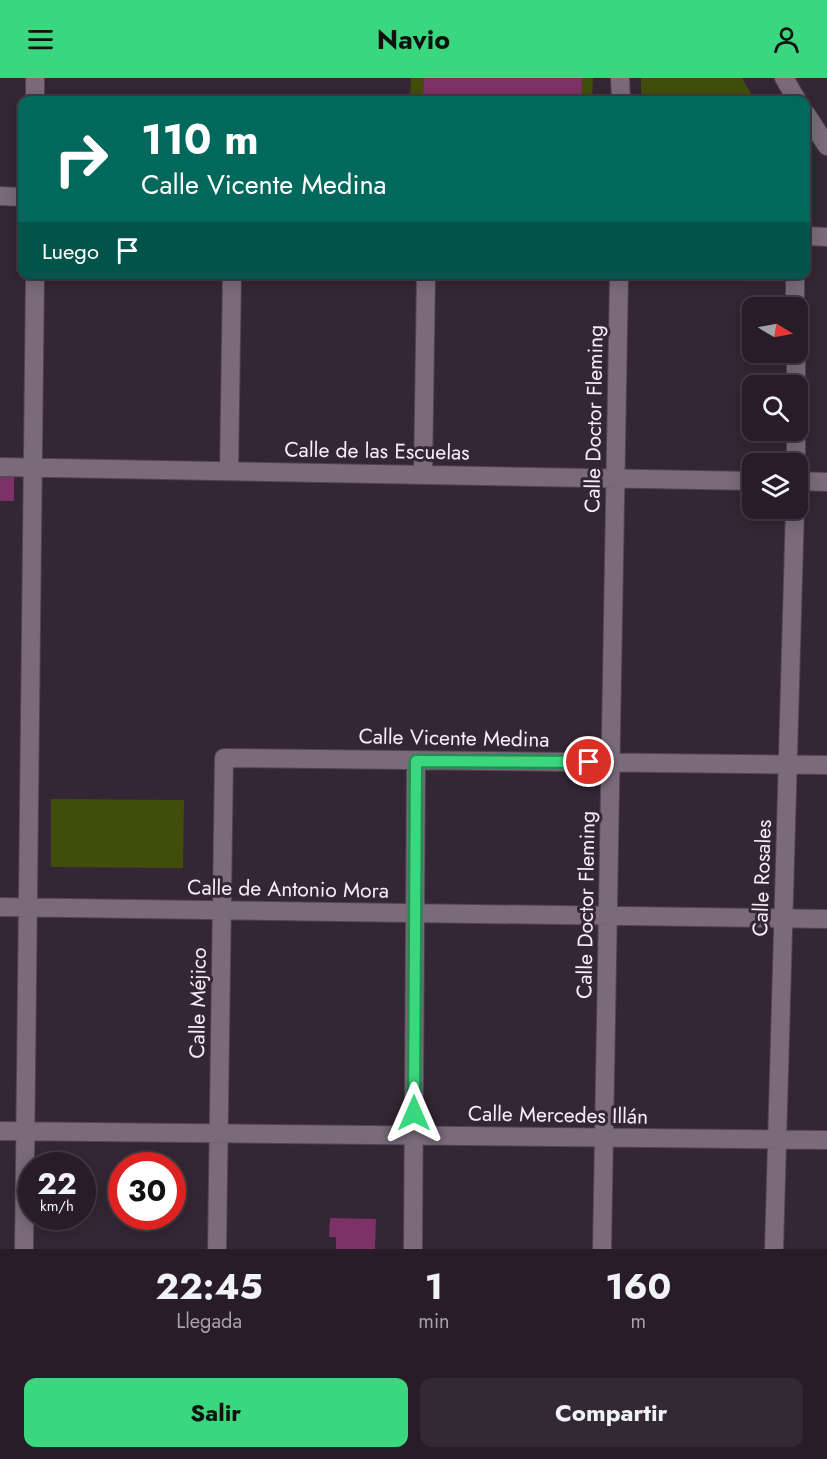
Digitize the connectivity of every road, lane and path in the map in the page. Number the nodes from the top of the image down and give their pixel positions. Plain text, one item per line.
1 (34, 78) edge
2 (620, 78) edge
3 (784, 78) edge
4 (35, 96) edge
5 (621, 96) edge
6 (795, 96) edge
7 (810, 121) edge
8 (827, 146) edge
9 (0, 196) edge
10 (18, 198) edge
11 (810, 236) edge
12 (827, 237) edge
13 (35, 279) edge
14 (232, 279) edge
15 (426, 279) edge
16 (619, 279) edge
17 (795, 279) edge
18 (795, 297) edge
19 (0, 467) edge
20 (32, 467) junction
21 (230, 471) junction
22 (423, 475) junction
23 (615, 478) junction
24 (742, 481) edge
25 (808, 481) edge
26 (827, 482) edge
27 (795, 519) edge
28 (224, 758) joint
29 (416, 761) junction
30 (610, 763) junction
31 (788, 765) junction
32 (827, 765) edge
33 (0, 907) edge
34 (28, 907) junction
35 (222, 910) junction
36 (415, 913) junction
37 (608, 916) junction
38 (784, 919) junction
39 (827, 920) edge
40 (0, 1131) edge
41 (25, 1132) junction
42 (219, 1134) junction
43 (414, 1136) junction
44 (604, 1138) junction
45 (777, 1139) junction
46 (827, 1140) edge
47 (24, 1249) edge
48 (217, 1249) edge
49 (413, 1249) edge
50 (602, 1249) edge
51 (774, 1249) edge

1 - 4 street
2 - 5 street
3 - 6 street
7 - 8 street
9 - 10 street
11 - 12 street
13 - 20 street
14 - 21 street
15 - 22 street
16 - 23 street, Calle Doctor Fleming
17 - 18 street
19 - 20 street, Calle de las Escuelas
20 - 21 street, Calle de las Escuelas
20 - 34 street
21 - 22 street, Calle de las Escuelas
22 - 23 street, Calle de las Escuelas
23 - 24 street, Calle de las Escuelas
23 - 30 street, Calle Doctor Fleming
25 - 26 street
27 - 31 street, Calle Rosales
28 - 29 street, Calle Vicente Medina
28 - 35 street, Calle Méjico
29 - 30 street, Calle Vicente Medina
29 - 36 street
30 - 31 street, Calle Vicente Medina
30 - 37 street, Calle Doctor Fleming
31 - 32 street, Calle Vicente Medina
31 - 38 street, Calle Rosales
33 - 34 street, Calle de Antonio Mora
34 - 35 street, Calle de Antonio Mora
34 - 41 street
35 - 36 street, Calle de Antonio Mora
35 - 42 street, Calle Méjico
36 - 37 street, Calle de Antonio Mora
36 - 43 street
37 - 38 street, Calle de Antonio Mora
37 - 44 street, Calle Doctor Fleming
38 - 39 street, Calle de Antonio Mora
38 - 45 street, Calle Rosales
40 - 41 street, Calle Mercedes Illán
41 - 42 street, Calle Mercedes Illán
41 - 47 street
42 - 43 street, Calle Mercedes Illán
42 - 48 street, Calle Méjico
43 - 44 street, Calle Mercedes Illán
43 - 49 street
44 - 45 street, Calle Mercedes Illán
44 - 50 street, Calle Doctor Fleming
45 - 46 street, Calle Mercedes Illán
45 - 51 street, Calle Rosales

